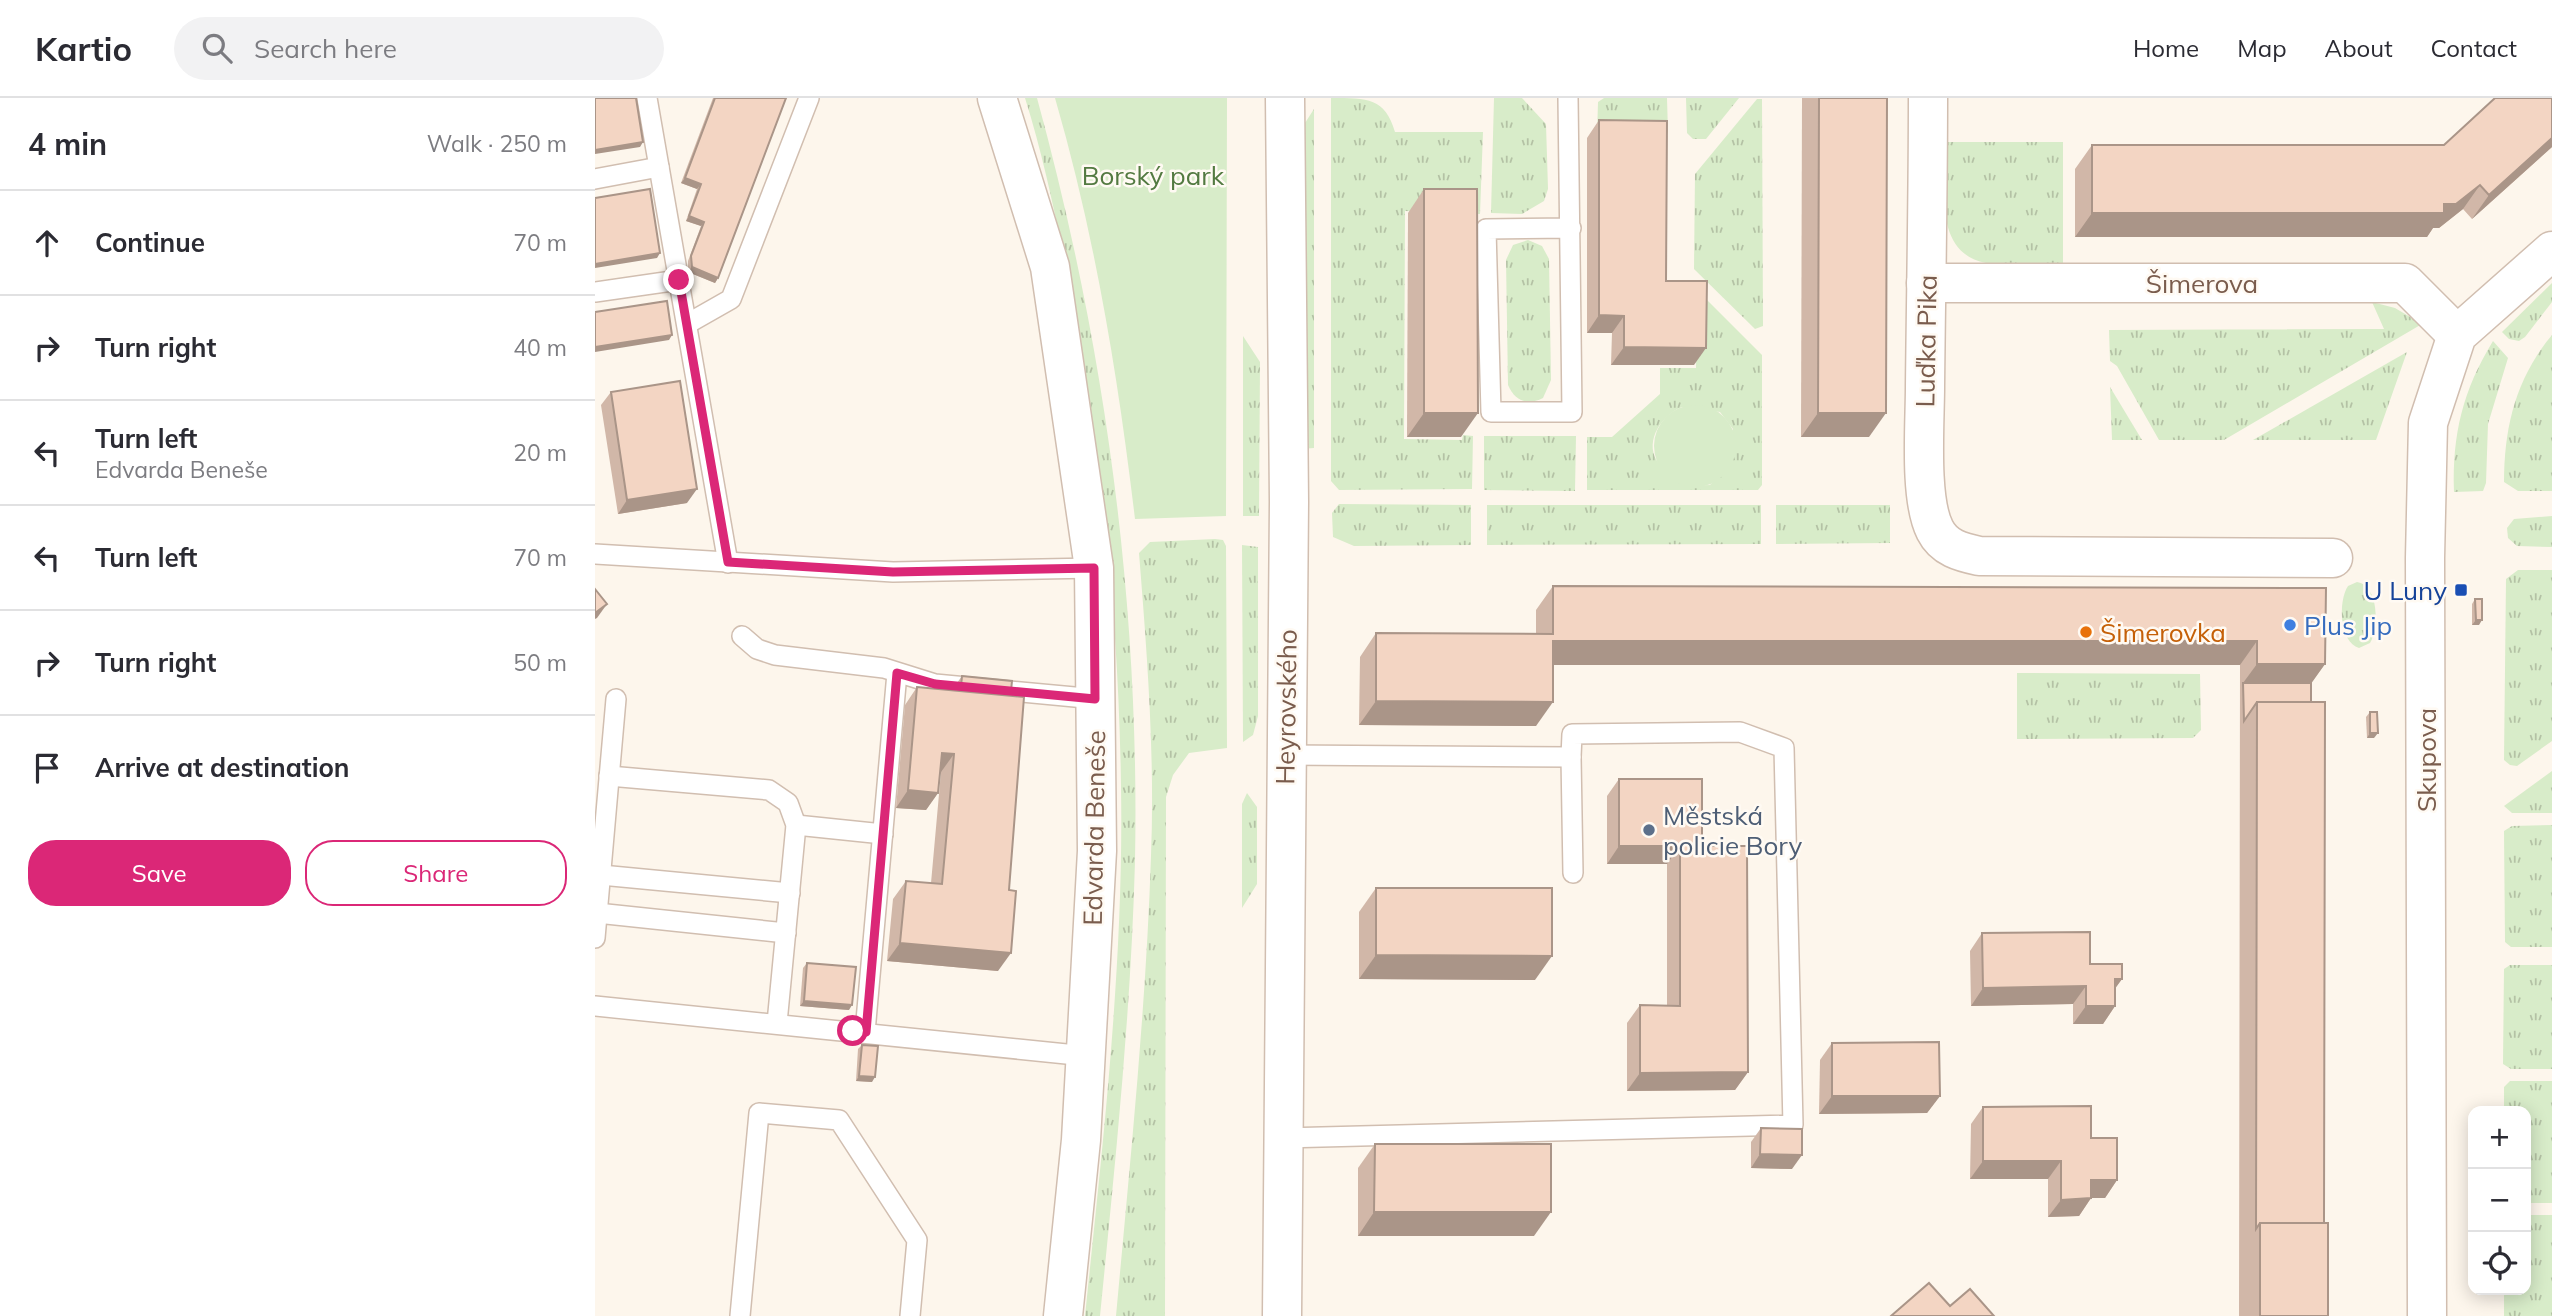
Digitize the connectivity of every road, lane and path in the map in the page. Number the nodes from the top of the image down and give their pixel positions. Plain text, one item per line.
1 (647, 98) edge
2 (809, 98) edge
3 (997, 98) edge
4 (1285, 98) edge
5 (1568, 98) edge
6 (1928, 98) edge
7 (659, 167) junction
8 (595, 179) edge
9 (1571, 228) junction
10 (2552, 251) edge
11 (679, 280) junction
12 (1926, 284) junction
13 (595, 292) edge
14 (687, 324) junction
15 (2457, 335) junction
16 (595, 554) edge
17 (2333, 558) dead end
18 (728, 562) junction
19 (1094, 568) junction
20 (742, 636) dead end
21 (897, 673) junction
22 (616, 699) dead end
23 (1095, 699) junction
24 (1285, 755) junction
25 (1571, 757) junction
26 (609, 776) junction
27 (796, 825) junction
28 (883, 834) junction
29 (1573, 873) dead end
30 (601, 874) junction
31 (790, 893) junction
32 (597, 913) junction
33 (786, 933) junction
34 (595, 938) edge
35 (595, 1006) edge
36 (777, 1023) junction
37 (866, 1032) junction
38 (1086, 1056) junction
39 (1283, 1138) junction
40 (740, 1316) edge
41 (909, 1316) edge
42 (1063, 1316) edge
43 (1282, 1316) edge
44 (2427, 1316) edge

1 - 7 lane
2 - 14 lane
3 - 19 street, Edvarda Beneše
4 - 24 street, Heyrovského
5 - 9 lane
6 - 12 street, Luďka Pika
7 - 8 lane
7 - 11 lane
9 - 9 lane
10 - 15 street
11 - 13 lane
11 - 14 lane
12 - 15 street, Šimerova
12 - 17 street, Luďka Pika
14 - 18 lane
15 - 44 street, Skupova
16 - 18 lane
18 - 19 lane
19 - 23 street, Edvarda Beneše
20 - 21 lane
21 - 23 lane
21 - 28 lane
22 - 26 lane
23 - 38 street, Edvarda Beneše
24 - 25 lane
24 - 39 street, Heyrovského
25 - 29 lane
25 - 39 lane
26 - 27 lane
26 - 30 lane
27 - 28 lane
27 - 31 lane
28 - 37 lane
30 - 31 lane
30 - 32 lane
31 - 33 lane
32 - 33 lane
32 - 34 lane
33 - 36 lane
35 - 36 lane
36 - 37 lane
37 - 38 lane
38 - 42 street, Edvarda Beneše
39 - 43 street, Heyrovského
40 - 41 lane

